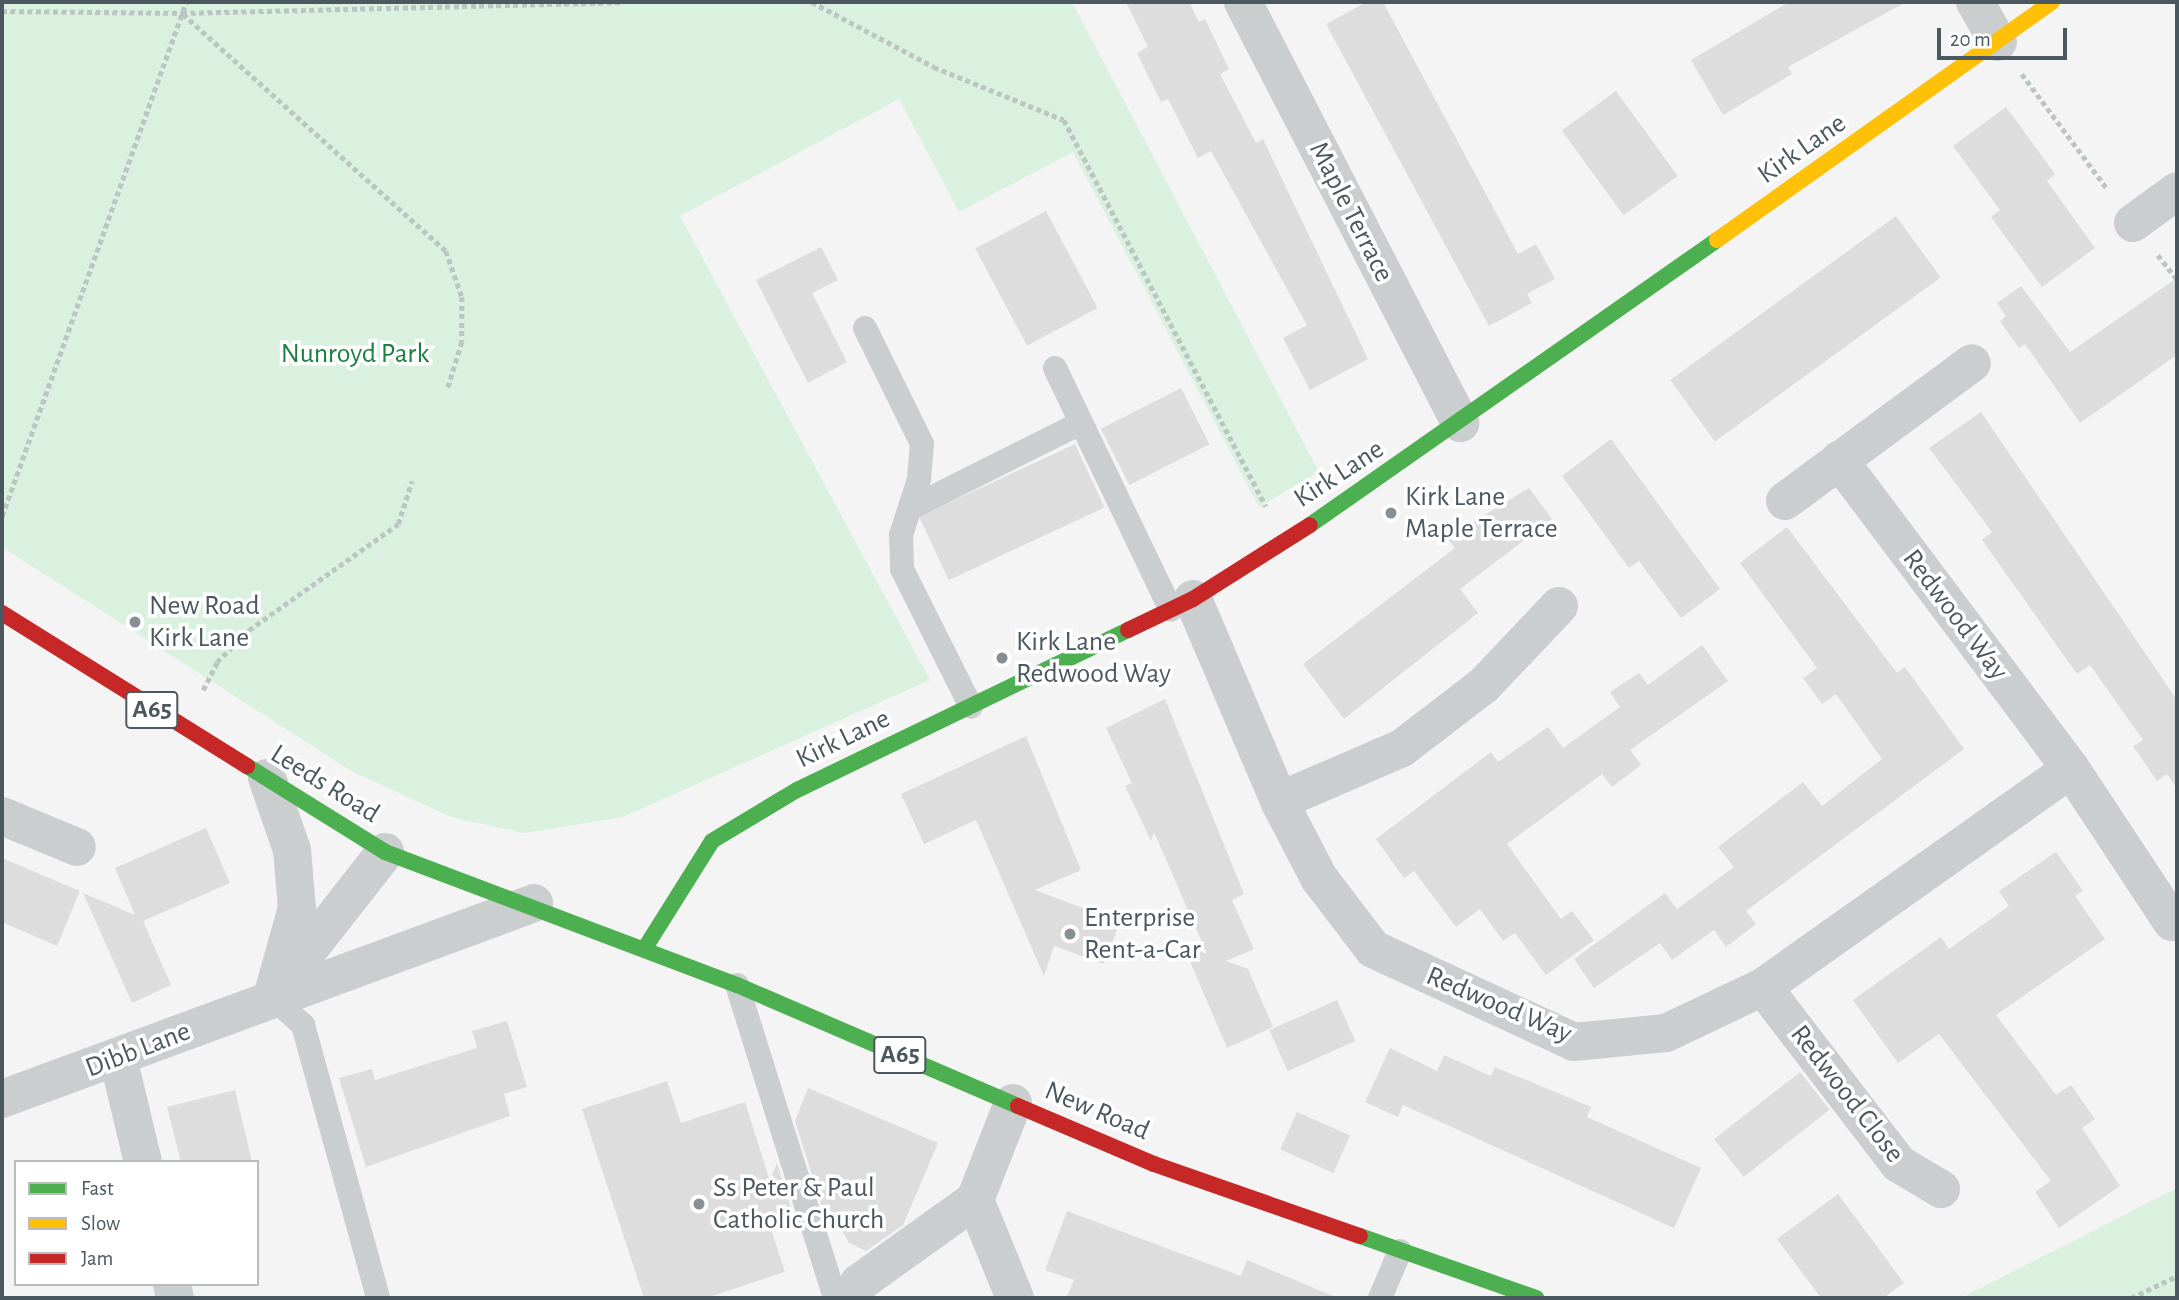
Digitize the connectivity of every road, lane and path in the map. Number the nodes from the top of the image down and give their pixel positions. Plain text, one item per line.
1 (186, 2) edge
2 (621, 2) edge
3 (812, 2) edge
4 (1243, 2) edge
5 (1975, 2) edge
6 (2052, 2) edge
7 (2, 11) edge
8 (182, 13) junction
9 (1998, 42) junction
10 (2177, 191) edge
11 (2133, 223) joint
12 (865, 328) dead end
13 (1972, 363) dead end
14 (1055, 368) dead end
15 (448, 388) dead end
16 (1081, 423) junction
17 (1460, 423) junction
18 (1839, 460) junction
19 (412, 481) dead end
20 (1785, 501) dead end
21 (911, 508) junction
22 (2, 516) edge
23 (1284, 541) junction
24 (1182, 604) junction
25 (1559, 606) dead end
26 (2, 613) edge
27 (971, 707) junction
28 (184, 729) junction
29 (2071, 769) junction
30 (268, 778) junction
31 (1279, 801) junction
32 (2, 816) edge
33 (77, 847) dead end
34 (385, 852) junction
35 (534, 903) junction
36 (2177, 920) edge
37 (645, 948) junction
38 (737, 985) junction
39 (1763, 987) junction
40 (272, 997) junction
41 (118, 1058) junction
42 (2, 1099) edge
43 (1013, 1103) junction
44 (143, 1160) edge
45 (1941, 1189) dead end
46 (975, 1200) junction
47 (1400, 1251) junction
48 (2177, 1276) edge
49 (842, 1295) edge
50 (377, 1298) edge
51 (1015, 1298) edge
52 (1380, 1298) edge
53 (1536, 1298) edge
54 (2131, 1298) edge

1 - 8 path
2 - 8 path
3 - 23 path
4 - 17 street, Maple Terrace
5 - 9 street
6 - 9 main road, Kirk Lane
7 - 8 path
8 - 15 path
8 - 22 path
9 - 11 path
9 - 17 main road, Kirk Lane
10 - 11 street
12 - 21 lane
13 - 18 street
14 - 16 lane
16 - 21 lane
16 - 24 lane
17 - 23 main road, Kirk Lane
18 - 20 street
18 - 29 street, Redwood Way
19 - 28 path
21 - 27 lane
23 - 24 main road, Kirk Lane
24 - 27 main road, Kirk Lane
24 - 31 street, Redwood Way
25 - 31 street
26 - 28 main road, Leeds Road / A65
27 - 37 main road, Kirk Lane
28 - 30 main road, Leeds Road / A65
29 - 36 street, Redwood Way
29 - 39 street, Redwood Way
30 - 34 main road, Leeds Road / A65
30 - 40 street
31 - 39 street, Redwood Way
32 - 33 street
34 - 35 main road, Leeds Road / A65
34 - 40 street
35 - 37 main road, Leeds Road / A65
35 - 40 street, Dibb Lane
37 - 38 main road, New Road / A65
38 - 43 main road, New Road / A65
38 - 49 lane
39 - 45 street, Redwood Close
40 - 41 street, Dibb Lane
40 - 50 lane
41 - 42 street, Dibb Lane
41 - 44 street
43 - 46 street
43 - 47 main road, New Road / A65
46 - 49 street
46 - 51 street
47 - 52 lane
47 - 53 main road, New Road / A65
48 - 54 path

